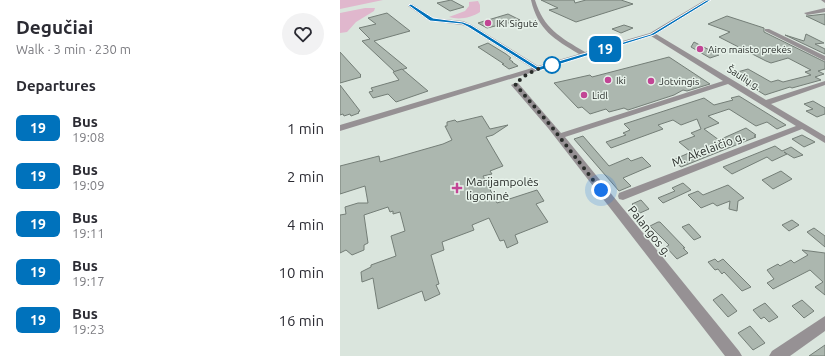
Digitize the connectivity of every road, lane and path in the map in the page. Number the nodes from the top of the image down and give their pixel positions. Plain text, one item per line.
1 (533, 0) edge
2 (706, 0) edge
3 (410, 5) dead end
4 (825, 10) edge
5 (807, 13) dead end
6 (767, 30) dead end
7 (652, 34) junction
8 (586, 55) junction
9 (825, 59) edge
10 (536, 70) junction
11 (512, 81) junction
12 (730, 81) junction
13 (825, 83) edge
14 (765, 103) junction
15 (803, 126) junction
16 (340, 128) edge
17 (559, 136) junction
18 (825, 140) edge
19 (623, 196) dead end
20 (825, 323) edge
21 (734, 356) edge
22 (777, 356) edge

1 - 8 street
2 - 7 street
3 - 10 street
4 - 5 street
6 - 9 street
7 - 8 street
7 - 12 street, Šaulių g.
8 - 10 street
10 - 11 street
10 - 11 street
11 - 16 street
11 - 17 street, Palangos g.
12 - 14 street, Šaulių g.
12 - 17 street
13 - 14 street
14 - 15 street, Šaulių g.
15 - 18 street, Šaulių g.
15 - 19 street, M. Akelaičio g.
17 - 21 street, Palangos g.
20 - 22 street

